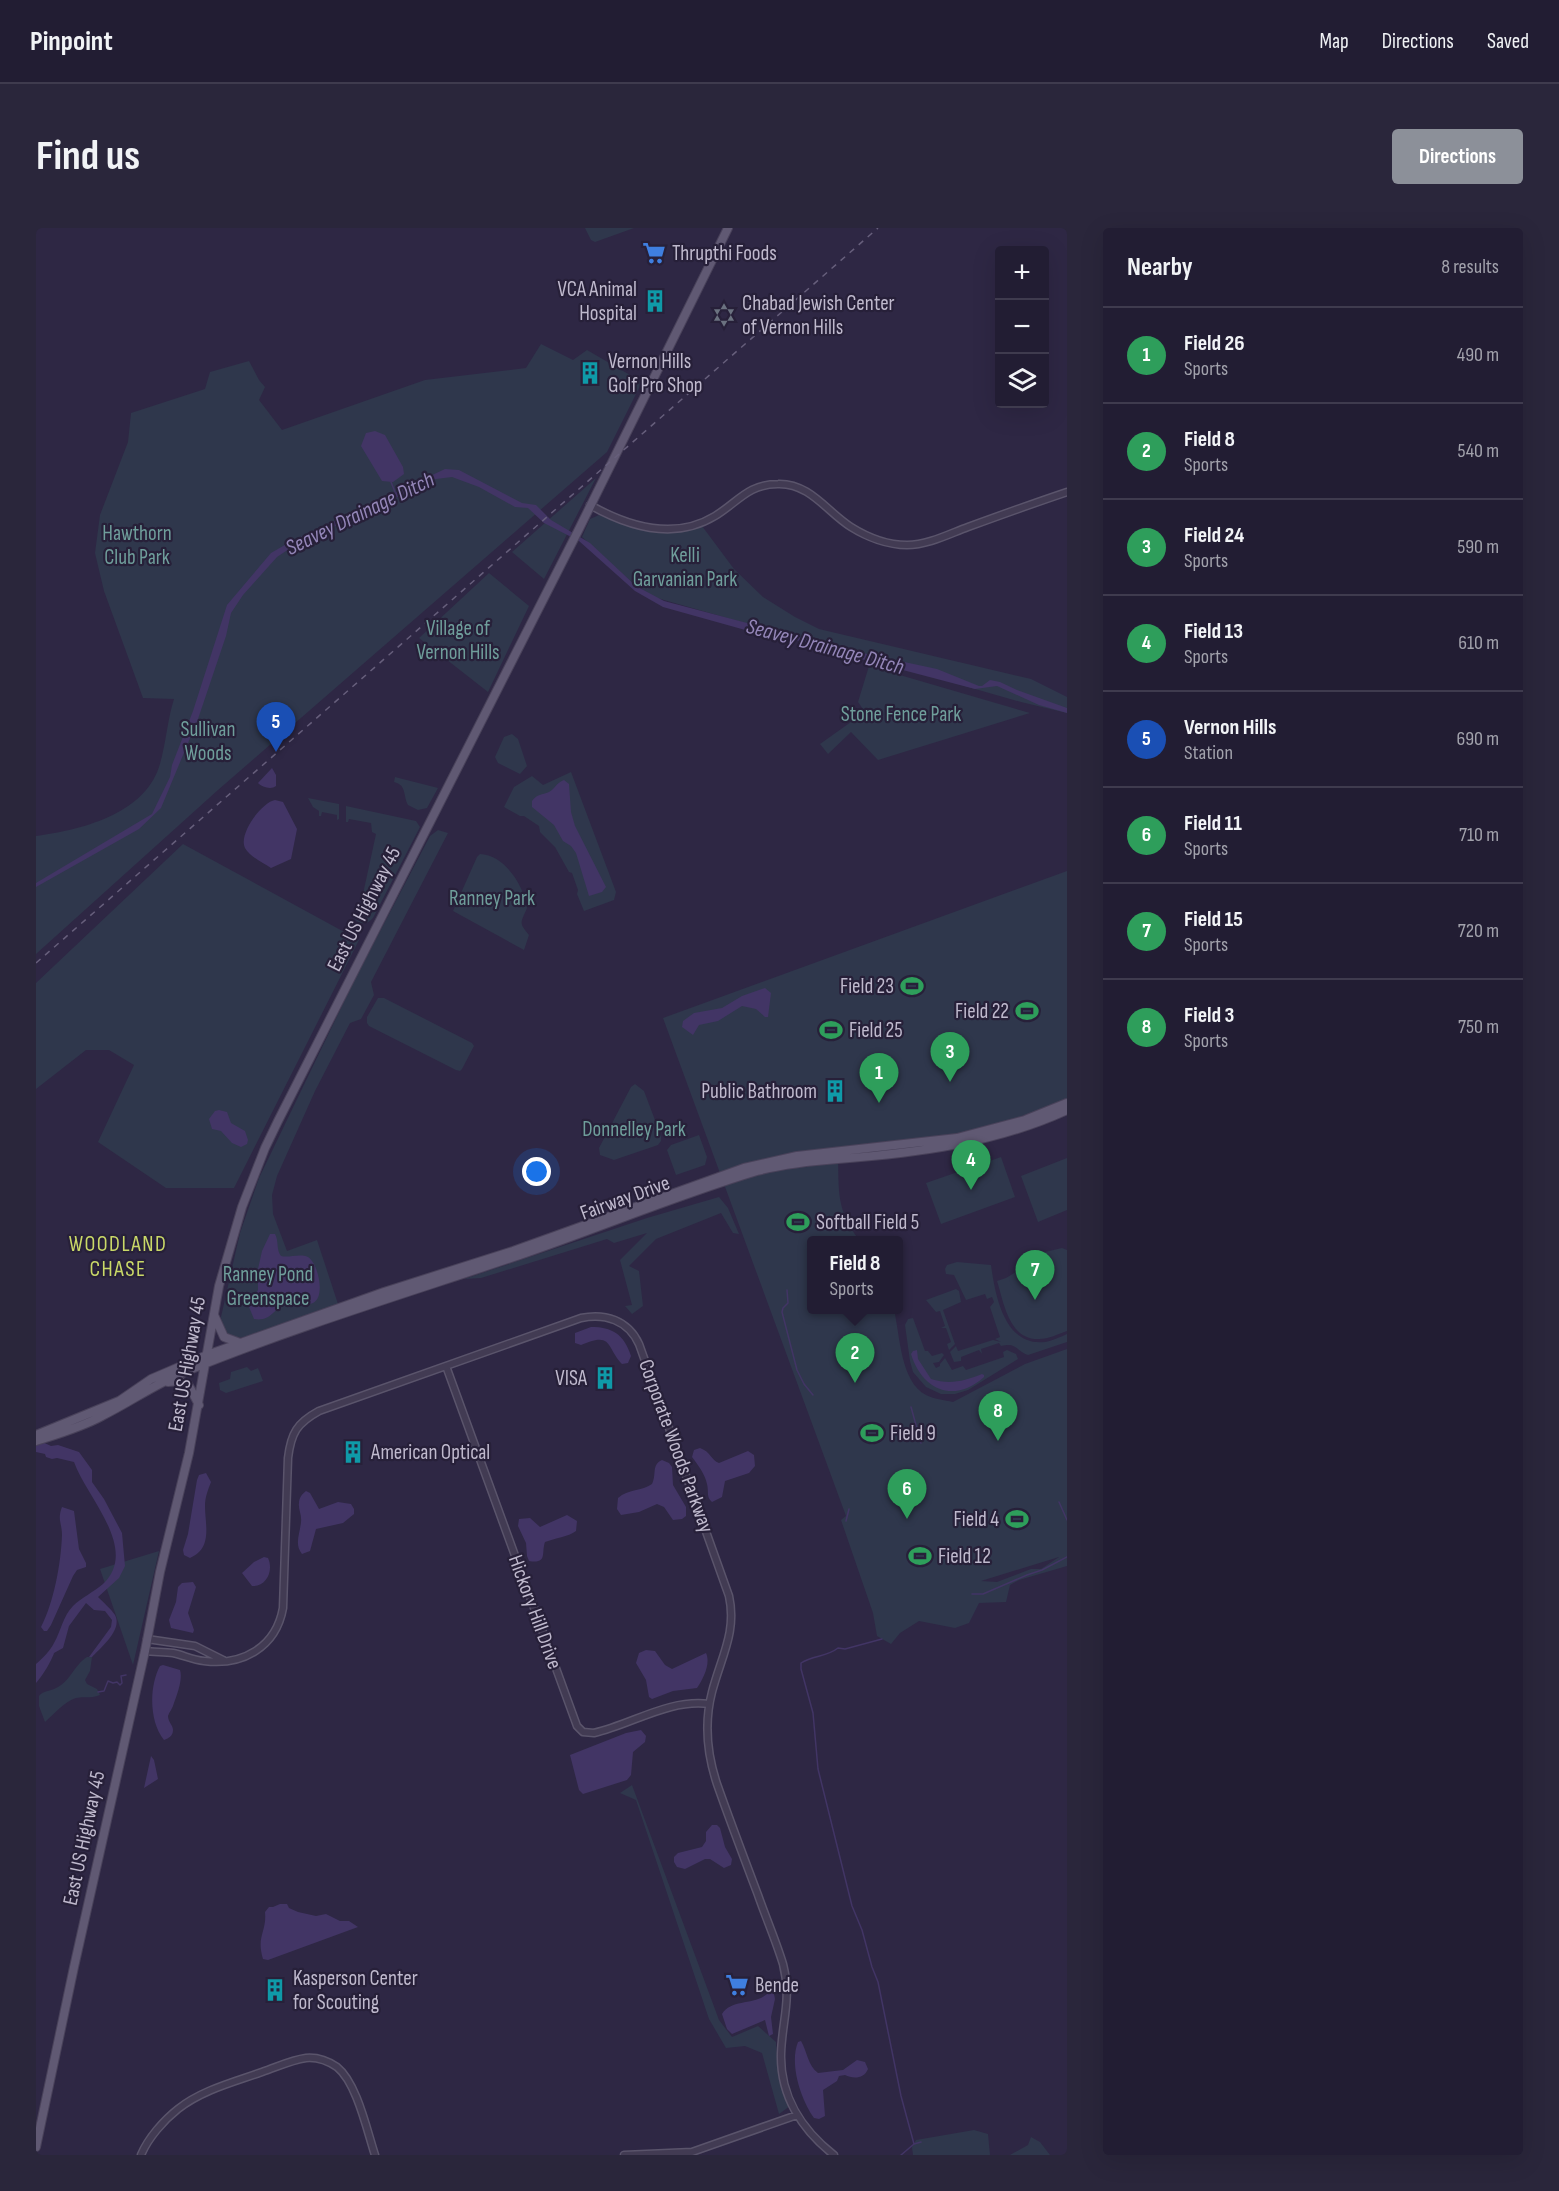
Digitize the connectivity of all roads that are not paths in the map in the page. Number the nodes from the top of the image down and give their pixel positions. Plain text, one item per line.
1 (728, 228) edge
2 (1067, 492) edge
3 (590, 505) junction
4 (1067, 1102) edge
5 (1067, 1110) edge
6 (214, 1314) junction
7 (242, 1343) junction
8 (207, 1359) junction
9 (446, 1366) junction
10 (155, 1386) junction
11 (199, 1405) junction
12 (38, 1437) edge
13 (147, 1639) junction
14 (145, 1652) junction
15 (223, 1660) junction
16 (709, 1704) junction
17 (797, 2115) junction
18 (36, 2147) edge
19 (141, 2155) edge
20 (375, 2155) edge
21 (624, 2155) edge
22 (834, 2155) edge

1 - 3 main road, East US Highway 45
2 - 3 street
3 - 6 main road, East US Highway 45
4 - 7 main road, Fairway Drive
5 - 8 main road, Fairway Drive
6 - 7 main road
6 - 8 main road, East US Highway 45
7 - 8 main road, Fairway Drive
8 - 10 main road
8 - 11 main road, East US Highway 45
8 - 12 main road
9 - 15 street, Corporate Woods Parkway
9 - 16 street, Hickory Hill Drive
9 - 16 street, Corporate Woods Parkway
10 - 11 main road
10 - 12 main road
11 - 13 main road, East US Highway 45
13 - 14 main road, East US Highway 45
13 - 15 street
14 - 15 street, Corporate Woods Parkway
14 - 18 main road, East US Highway 45
16 - 17 street, Corporate Woods Parkway
17 - 21 street
17 - 22 street, Corporate Woods Parkway
19 - 20 street

